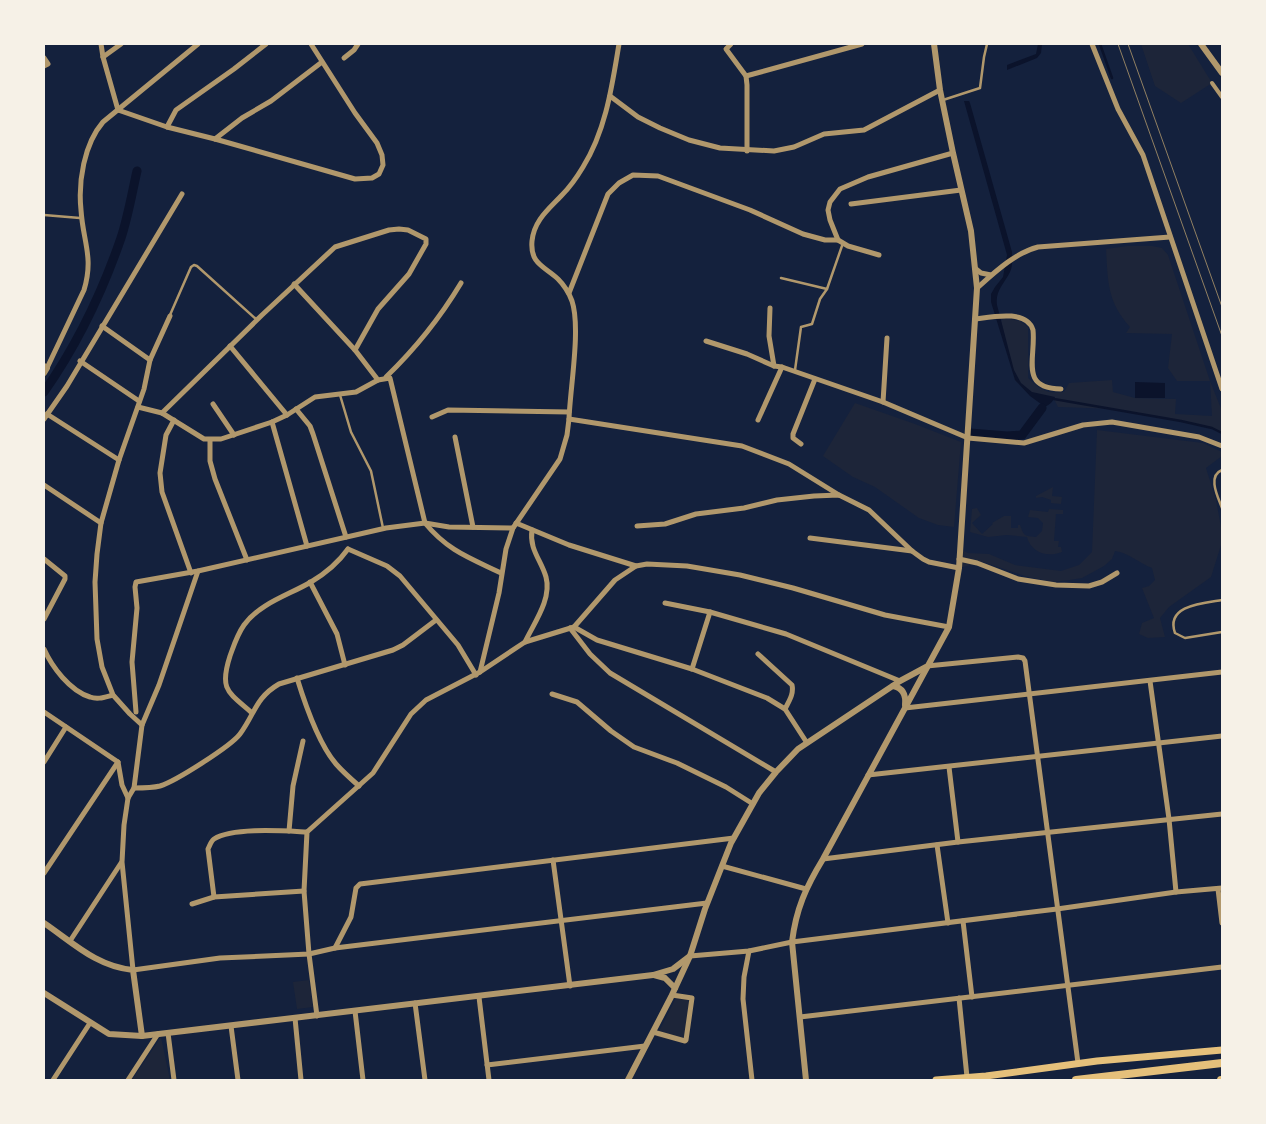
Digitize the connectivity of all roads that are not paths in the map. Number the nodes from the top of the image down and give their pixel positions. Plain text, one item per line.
1 (101, 44) edge
2 (110, 44) edge
3 (120, 44) edge
4 (198, 44) edge
5 (266, 44) edge
6 (311, 44) edge
7 (358, 44) edge
8 (619, 44) edge
9 (731, 44) edge
10 (862, 44) edge
11 (934, 44) edge
12 (987, 44) edge
13 (1092, 44) edge
14 (1201, 44) edge
15 (105, 55) junction
16 (44, 58) edge
17 (344, 58) dead end
18 (322, 62) junction
19 (44, 66) edge
20 (1222, 73) edge
21 (746, 76) junction
22 (1212, 83) dead end
23 (940, 90) junction
24 (610, 96) junction
25 (1222, 97) edge
26 (943, 100) junction
27 (118, 110) junction
28 (167, 127) junction
29 (215, 139) junction
30 (747, 151) junction
31 (953, 153) junction
32 (961, 190) junction
33 (182, 194) dead end
34 (851, 204) dead end
35 (44, 215) edge
36 (82, 218) junction
37 (1170, 237) junction
38 (841, 242) junction
39 (879, 255) dead end
40 (976, 269) junction
41 (992, 275) junction
42 (781, 278) dead end
43 (461, 283) dead end
44 (294, 284) junction
45 (978, 288) junction
46 (827, 289) junction
47 (569, 293) junction
48 (770, 308) dead end
49 (170, 316) joint
50 (974, 319) junction
51 (257, 320) junction
52 (102, 326) junction
53 (887, 338) dead end
54 (706, 342) dead end
55 (230, 346) junction
56 (354, 350) junction
57 (150, 360) junction
58 (80, 361) junction
59 (774, 366) junction
60 (782, 367) junction
61 (45, 369) edge
62 (794, 372) junction
63 (388, 378) junction
64 (815, 379) junction
65 (378, 380) junction
66 (1061, 389) dead end
67 (1222, 389) edge
68 (340, 394) junction
69 (140, 400) junction
70 (883, 402) junction
71 (213, 404) dead end
72 (138, 408) junction
73 (296, 409) junction
74 (569, 412) junction
75 (162, 413) junction
76 (287, 415) junction
77 (45, 417) edge
78 (432, 417) dead end
79 (569, 419) junction
80 (174, 420) junction
81 (758, 420) dead end
82 (272, 422) junction
83 (234, 436) junction
84 (455, 438) dead end
85 (968, 438) junction
86 (210, 440) junction
87 (801, 444) dead end
88 (1222, 446) edge
89 (119, 460) junction
90 (1222, 470) edge
91 (44, 485) edge
92 (839, 495) junction
93 (1222, 508) edge
94 (101, 522) junction
95 (425, 523) junction
96 (515, 526) junction
97 (637, 526) dead end
98 (473, 527) junction
99 (383, 528) junction
100 (532, 530) junction
101 (345, 538) junction
102 (810, 538) dead end
103 (307, 546) junction
104 (348, 549) junction
105 (912, 551) junction
106 (959, 558) junction
107 (44, 559) edge
108 (246, 560) junction
109 (636, 566) junction
110 (958, 568) junction
111 (198, 571) junction
112 (191, 573) junction
113 (502, 573) junction
114 (1117, 573) dead end
115 (310, 582) junction
116 (1222, 600) edge
117 (665, 603) dead end
118 (710, 612) junction
119 (44, 619) edge
120 (436, 620) junction
121 (949, 627) junction
122 (572, 628) junction
123 (1222, 632) edge
124 (525, 642) junction
125 (44, 649) edge
126 (758, 654) dead end
127 (345, 665) junction
128 (927, 666) junction
129 (692, 669) junction
130 (1222, 672) edge
131 (478, 673) junction
132 (296, 678) junction
133 (900, 681) junction
134 (1150, 681) junction
135 (893, 686) junction
136 (552, 694) dead end
137 (1029, 694) junction
138 (113, 695) junction
139 (905, 708) junction
140 (785, 709) junction
141 (44, 712) edge
142 (136, 712) dead end
143 (252, 713) junction
144 (142, 725) junction
145 (66, 727) junction
146 (1222, 736) edge
147 (303, 741) dead end
148 (807, 743) junction
149 (1158, 743) junction
150 (1037, 756) junction
151 (44, 762) edge
152 (118, 762) junction
153 (949, 767) junction
154 (776, 772) junction
155 (868, 775) junction
156 (358, 786) junction
157 (134, 788) junction
158 (128, 798) junction
159 (754, 804) junction
160 (1222, 814) edge
161 (1169, 819) junction
162 (290, 832) junction
163 (307, 832) junction
164 (1047, 832) junction
165 (734, 838) junction
166 (958, 842) junction
167 (937, 845) junction
168 (823, 858) junction
169 (553, 860) junction
170 (122, 862) junction
171 (722, 866) junction
172 (44, 873) edge
173 (1220, 888) edge
174 (806, 889) junction
175 (304, 891) junction
176 (1176, 892) junction
177 (214, 897) junction
178 (707, 903) junction
179 (192, 904) dead end
180 (1057, 910) junction
181 (561, 921) junction
182 (963, 921) junction
183 (44, 923) edge
184 (948, 923) junction
185 (1222, 923) edge
186 (70, 941) junction
187 (792, 942) junction
188 (335, 948) junction
189 (750, 951) junction
190 (309, 954) junction
191 (690, 956) junction
192 (1222, 967) edge
193 (133, 970) junction
194 (653, 975) junction
195 (570, 986) junction
196 (1067, 987) junction
197 (675, 988) junction
198 (44, 993) edge
199 (672, 995) junction
200 (479, 996) junction
201 (972, 997) junction
202 (959, 998) junction
203 (415, 1003) junction
204 (355, 1011) junction
205 (317, 1016) junction
206 (800, 1017) junction
207 (294, 1018) junction
208 (90, 1022) junction
209 (231, 1026) junction
210 (652, 1032) junction
211 (168, 1033) junction
212 (158, 1034) junction
213 (142, 1036) junction
214 (645, 1046) junction
215 (1222, 1050) edge
216 (1078, 1063) junction
217 (1222, 1063) edge
218 (487, 1065) junction
219 (967, 1077) junction
220 (988, 1078) edge
221 (53, 1080) edge
222 (128, 1080) edge
223 (174, 1080) edge
224 (238, 1080) edge
225 (301, 1080) edge
226 (363, 1080) edge
227 (426, 1080) edge
228 (489, 1080) edge
229 (628, 1080) edge
230 (752, 1080) edge
231 (806, 1080) edge
232 (936, 1080) edge
233 (1076, 1080) edge

1 - 15 street
2 - 15 street
3 - 15 street
4 - 27 street
5 - 28 street
6 - 18 street
7 - 17 street
8 - 24 street
9 - 21 street
10 - 21 street
11 - 23 street
12 - 26 lane
13 - 37 street
14 - 20 street
15 - 27 street
16 - 19 street
18 - 29 street
18 - 29 street
21 - 30 street
22 - 25 street
23 - 26 street
23 - 30 street
24 - 30 street
24 - 47 street
26 - 31 street
27 - 28 street
27 - 36 street
28 - 29 street
31 - 32 street
31 - 38 street
32 - 34 street
32 - 40 street
33 - 52 street
35 - 36 lane
36 - 61 street
37 - 41 street
37 - 67 street
38 - 39 street
38 - 46 lane
38 - 47 street
40 - 41 street
40 - 45 street
41 - 45 street
42 - 46 lane
43 - 63 street
44 - 51 street
44 - 56 street
44 - 56 street
45 - 50 street
46 - 62 lane
47 - 74 street
48 - 59 street
49 - 51 lane
49 - 57 street
50 - 66 street
50 - 85 street
51 - 55 street
52 - 57 street
52 - 58 street
53 - 70 street
54 - 59 street
55 - 75 street
55 - 76 street
56 - 65 street
57 - 69 street
58 - 69 street
58 - 77 street
59 - 60 street
60 - 62 street
60 - 81 street
62 - 64 street
63 - 65 street
63 - 95 street
64 - 70 street
64 - 87 street
65 - 68 street
68 - 73 street
68 - 99 lane
69 - 72 street
70 - 85 street
71 - 83 street
72 - 75 street
72 - 89 street
73 - 76 street
73 - 101 street
74 - 78 street
74 - 79 street
75 - 80 street
76 - 82 street
77 - 89 street
79 - 92 street
79 - 96 street
80 - 86 street
80 - 112 street
82 - 83 street
82 - 103 street
83 - 86 street
84 - 98 street
85 - 88 street
85 - 106 street
86 - 108 street
89 - 94 street
90 - 93 lane
91 - 94 street
92 - 97 street
92 - 105 street
94 - 138 street
95 - 98 street
95 - 99 street
95 - 113 street
96 - 98 street
96 - 100 street
96 - 113 street
99 - 101 street
100 - 109 street
100 - 124 street
101 - 103 street
101 - 104 street
102 - 105 street
103 - 108 street
104 - 115 street
104 - 120 street
105 - 110 street
106 - 110 street
106 - 114 street
107 - 119 street
108 - 111 street
109 - 121 street
109 - 122 street
110 - 121 street
111 - 112 street
111 - 144 street
112 - 142 street
113 - 131 street
115 - 127 street
115 - 143 street
116 - 123 lane
117 - 118 street
118 - 129 street
118 - 133 street
120 - 127 street
120 - 131 street
121 - 128 street
122 - 124 street
122 - 129 street
122 - 154 street
124 - 131 street
125 - 138 street
126 - 140 street
127 - 132 street
128 - 133 street
128 - 137 street
128 - 139 street
129 - 140 street
130 - 134 street
131 - 156 street
132 - 143 street
132 - 156 street
133 - 135 street
134 - 137 street
134 - 149 street
135 - 139 street
135 - 148 street
136 - 159 street
137 - 139 street
137 - 150 street
138 - 144 street
139 - 155 street
140 - 148 street
141 - 145 street
143 - 157 street
144 - 157 street
145 - 151 street
145 - 152 street
146 - 149 street
147 - 162 street
148 - 154 street
149 - 150 street
149 - 161 street
150 - 153 street
150 - 164 street
152 - 158 street
152 - 172 street
153 - 155 street
153 - 166 street
154 - 159 street
155 - 168 street
156 - 163 street
157 - 158 street
158 - 170 street
159 - 165 street
160 - 161 street
161 - 164 street
161 - 176 street
162 - 163 street
162 - 177 street
163 - 175 street
164 - 166 street
164 - 180 street
165 - 169 street
165 - 171 street
166 - 167 street
167 - 168 street
167 - 184 street
168 - 174 street
169 - 181 street
169 - 188 street
170 - 186 street
170 - 193 street
171 - 174 street
171 - 178 street
173 - 176 street
173 - 185 street
174 - 187 street
175 - 177 street
175 - 190 street
176 - 180 street
177 - 179 street
178 - 181 street
178 - 191 street
180 - 182 street
180 - 196 street
181 - 188 street
181 - 195 street
182 - 184 street
182 - 201 street
183 - 186 street
184 - 187 street
186 - 193 street
187 - 189 street
187 - 206 street
188 - 190 street
189 - 191 street
189 - 230 street
190 - 193 street
190 - 205 street
191 - 194 street
191 - 197 street
192 - 196 street
193 - 213 street
194 - 195 street
194 - 197 street
195 - 200 street
196 - 201 street
196 - 216 street
197 - 199 street
198 - 208 street
199 - 210 street
199 - 210 street
200 - 203 street
200 - 218 street
201 - 202 street
202 - 206 street
202 - 219 street
203 - 204 street
203 - 227 street
204 - 205 street
204 - 226 street
205 - 207 street
206 - 231 street
207 - 209 street
207 - 225 street
208 - 213 street
208 - 221 street
209 - 211 street
209 - 224 street
210 - 214 street
211 - 212 street
211 - 223 street
212 - 213 street
212 - 222 street
214 - 218 street
214 - 229 street
215 - 216 main road
216 - 220 main road
217 - 233 highway
218 - 228 street
219 - 220 main road
219 - 232 main road

